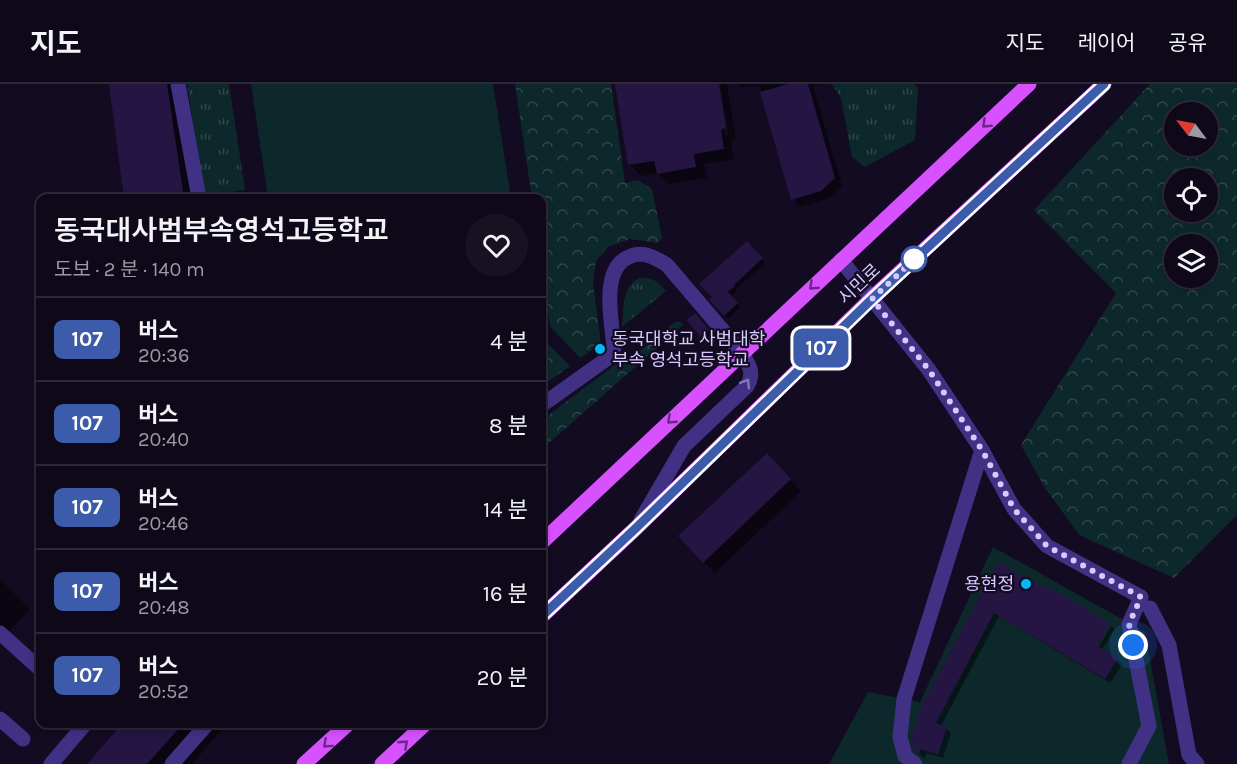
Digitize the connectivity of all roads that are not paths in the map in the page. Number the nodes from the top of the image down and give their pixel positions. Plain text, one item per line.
1 (178, 84) edge
2 (1029, 84) edge
3 (1104, 84) edge
4 (198, 194) edge
5 (841, 260) junction
6 (872, 299) junction
7 (742, 353) junction
8 (546, 402) edge
9 (982, 450) junction
10 (636, 528) junction
11 (546, 538) edge
12 (1150, 608) dead end
13 (546, 612) edge
14 (0, 633) edge
15 (36, 665) edge
16 (0, 719) edge
17 (82, 728) edge
18 (204, 728) edge
19 (344, 728) edge
20 (421, 728) edge
21 (23, 739) dead end
22 (51, 764) edge
23 (172, 764) edge
24 (304, 764) edge
25 (382, 764) edge
26 (915, 764) edge
27 (1129, 764) edge
28 (1197, 764) edge

1 - 4 lane
2 -> 5 main road, 시민로
3 - 6 main road, 시민로
5 - 6 lane
5 -> 7 main road, 시민로
6 - 9 lane
6 - 10 main road, 시민로
7 - 8 lane
10 -> 7 lane
7 -> 11 main road, 시민로
9 - 26 lane
9 - 27 lane
10 - 13 main road, 시민로
12 - 28 lane
14 - 15 lane
16 - 21 lane
17 - 22 lane
18 - 23 lane
19 -> 24 main road
25 -> 20 main road

